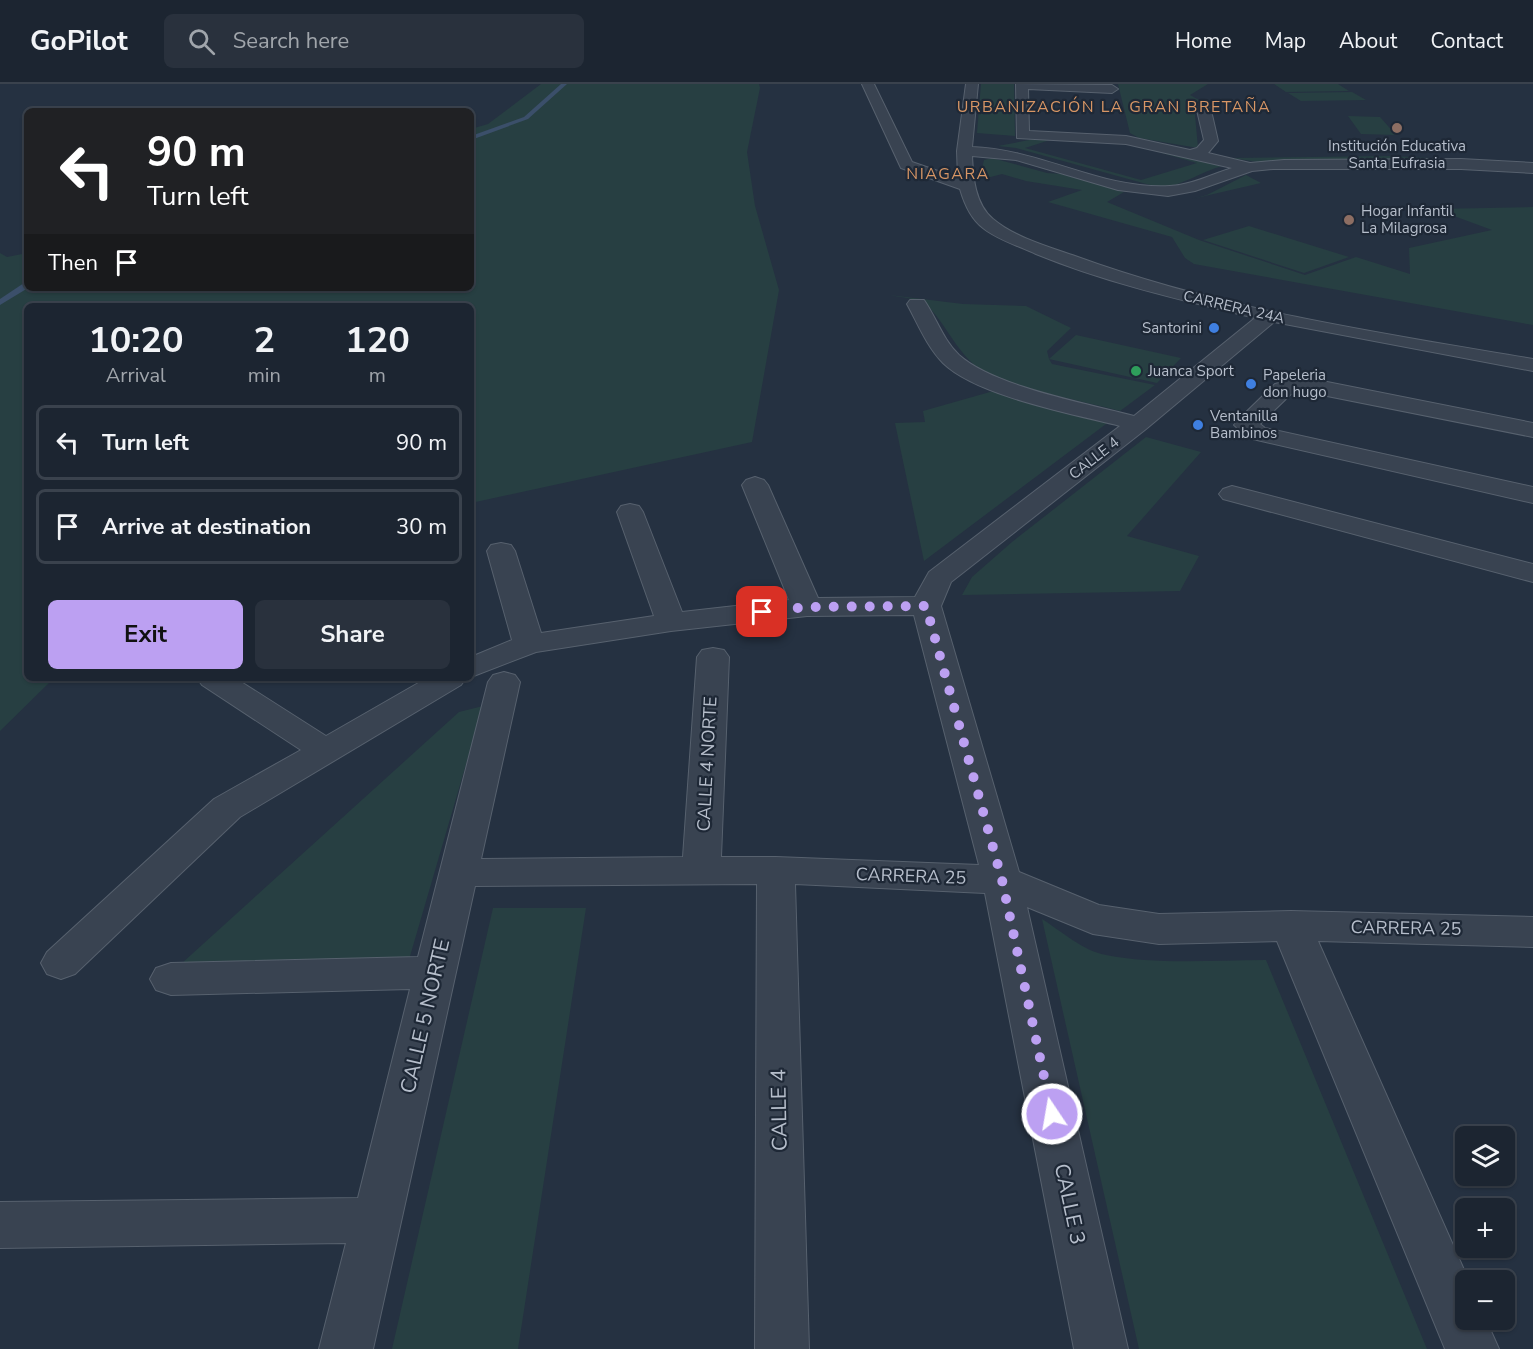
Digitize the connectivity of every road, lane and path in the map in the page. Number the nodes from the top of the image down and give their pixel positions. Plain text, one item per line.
1 (868, 84) edge
2 (972, 84) edge
3 (1022, 85) edge
4 (1113, 91) edge
5 (1203, 106) dead end
6 (1425, 150) dead end
7 (964, 152) junction
8 (1194, 153) junction
9 (1453, 165) junction
10 (1252, 167) junction
11 (1533, 168) edge
12 (966, 186) junction
13 (916, 304) dead end
14 (1270, 316) junction
15 (1533, 365) edge
16 (1138, 424) junction
17 (1533, 430) edge
18 (755, 485) dead end
19 (1232, 494) dead end
20 (1533, 495) edge
21 (630, 512) dead end
22 (501, 551) dead end
23 (1533, 573) edge
24 (926, 606) junction
25 (807, 607) junction
26 (672, 622) junction
27 (529, 644) junction
28 (713, 657) dead end
29 (474, 667) edge
30 (218, 681) edge
31 (445, 681) edge
32 (504, 682) dead end
33 (324, 750) junction
34 (776, 870) junction
35 (701, 871) junction
36 (460, 873) junction
37 (1002, 880) junction
38 (1291, 926) junction
39 (1533, 932) edge
40 (61, 963) dead end
41 (435, 973) junction
42 (171, 979) dead end
43 (378, 1220) junction
44 (0, 1225) edge
45 (346, 1349) edge
46 (782, 1349) edge
47 (1101, 1349) edge
48 (1472, 1349) edge

1 - 12 street
2 - 7 street, CARRERA 24A
3 - 4 street
3 - 8 street
5 - 8 street
6 - 9 street
7 - 10 street
7 - 12 street, CARRERA 24A
8 - 10 street
9 - 10 street
9 - 11 street
12 - 14 street, CARRERA 24A
13 - 16 street
14 - 15 street, CARRERA 24A
14 - 16 street, CALLE 4
16 - 24 street, CALLE 4
17 - 20 street
18 - 25 street
19 - 23 street
21 - 26 street
22 - 27 street
24 - 25 street
24 - 37 street, CALLE 3
25 - 26 street
26 - 27 street
27 - 29 street
28 - 35 street, CALLE 4 NORTE
30 - 33 street
31 - 33 street
32 - 36 street, CALLE 5 NORTE
33 - 40 street
34 - 35 street, CARRERA 25
34 - 37 street, CARRERA 25
34 - 46 street, CALLE 4
35 - 36 street, CARRERA 25
36 - 41 street, CALLE 5 NORTE
37 - 38 street, CARRERA 25
37 - 47 street, CALLE 3
38 - 39 street, CARRERA 25
38 - 48 street
41 - 42 street
41 - 43 street, CALLE 5 NORTE
43 - 44 street
43 - 45 street, CALLE 5 NORTE

